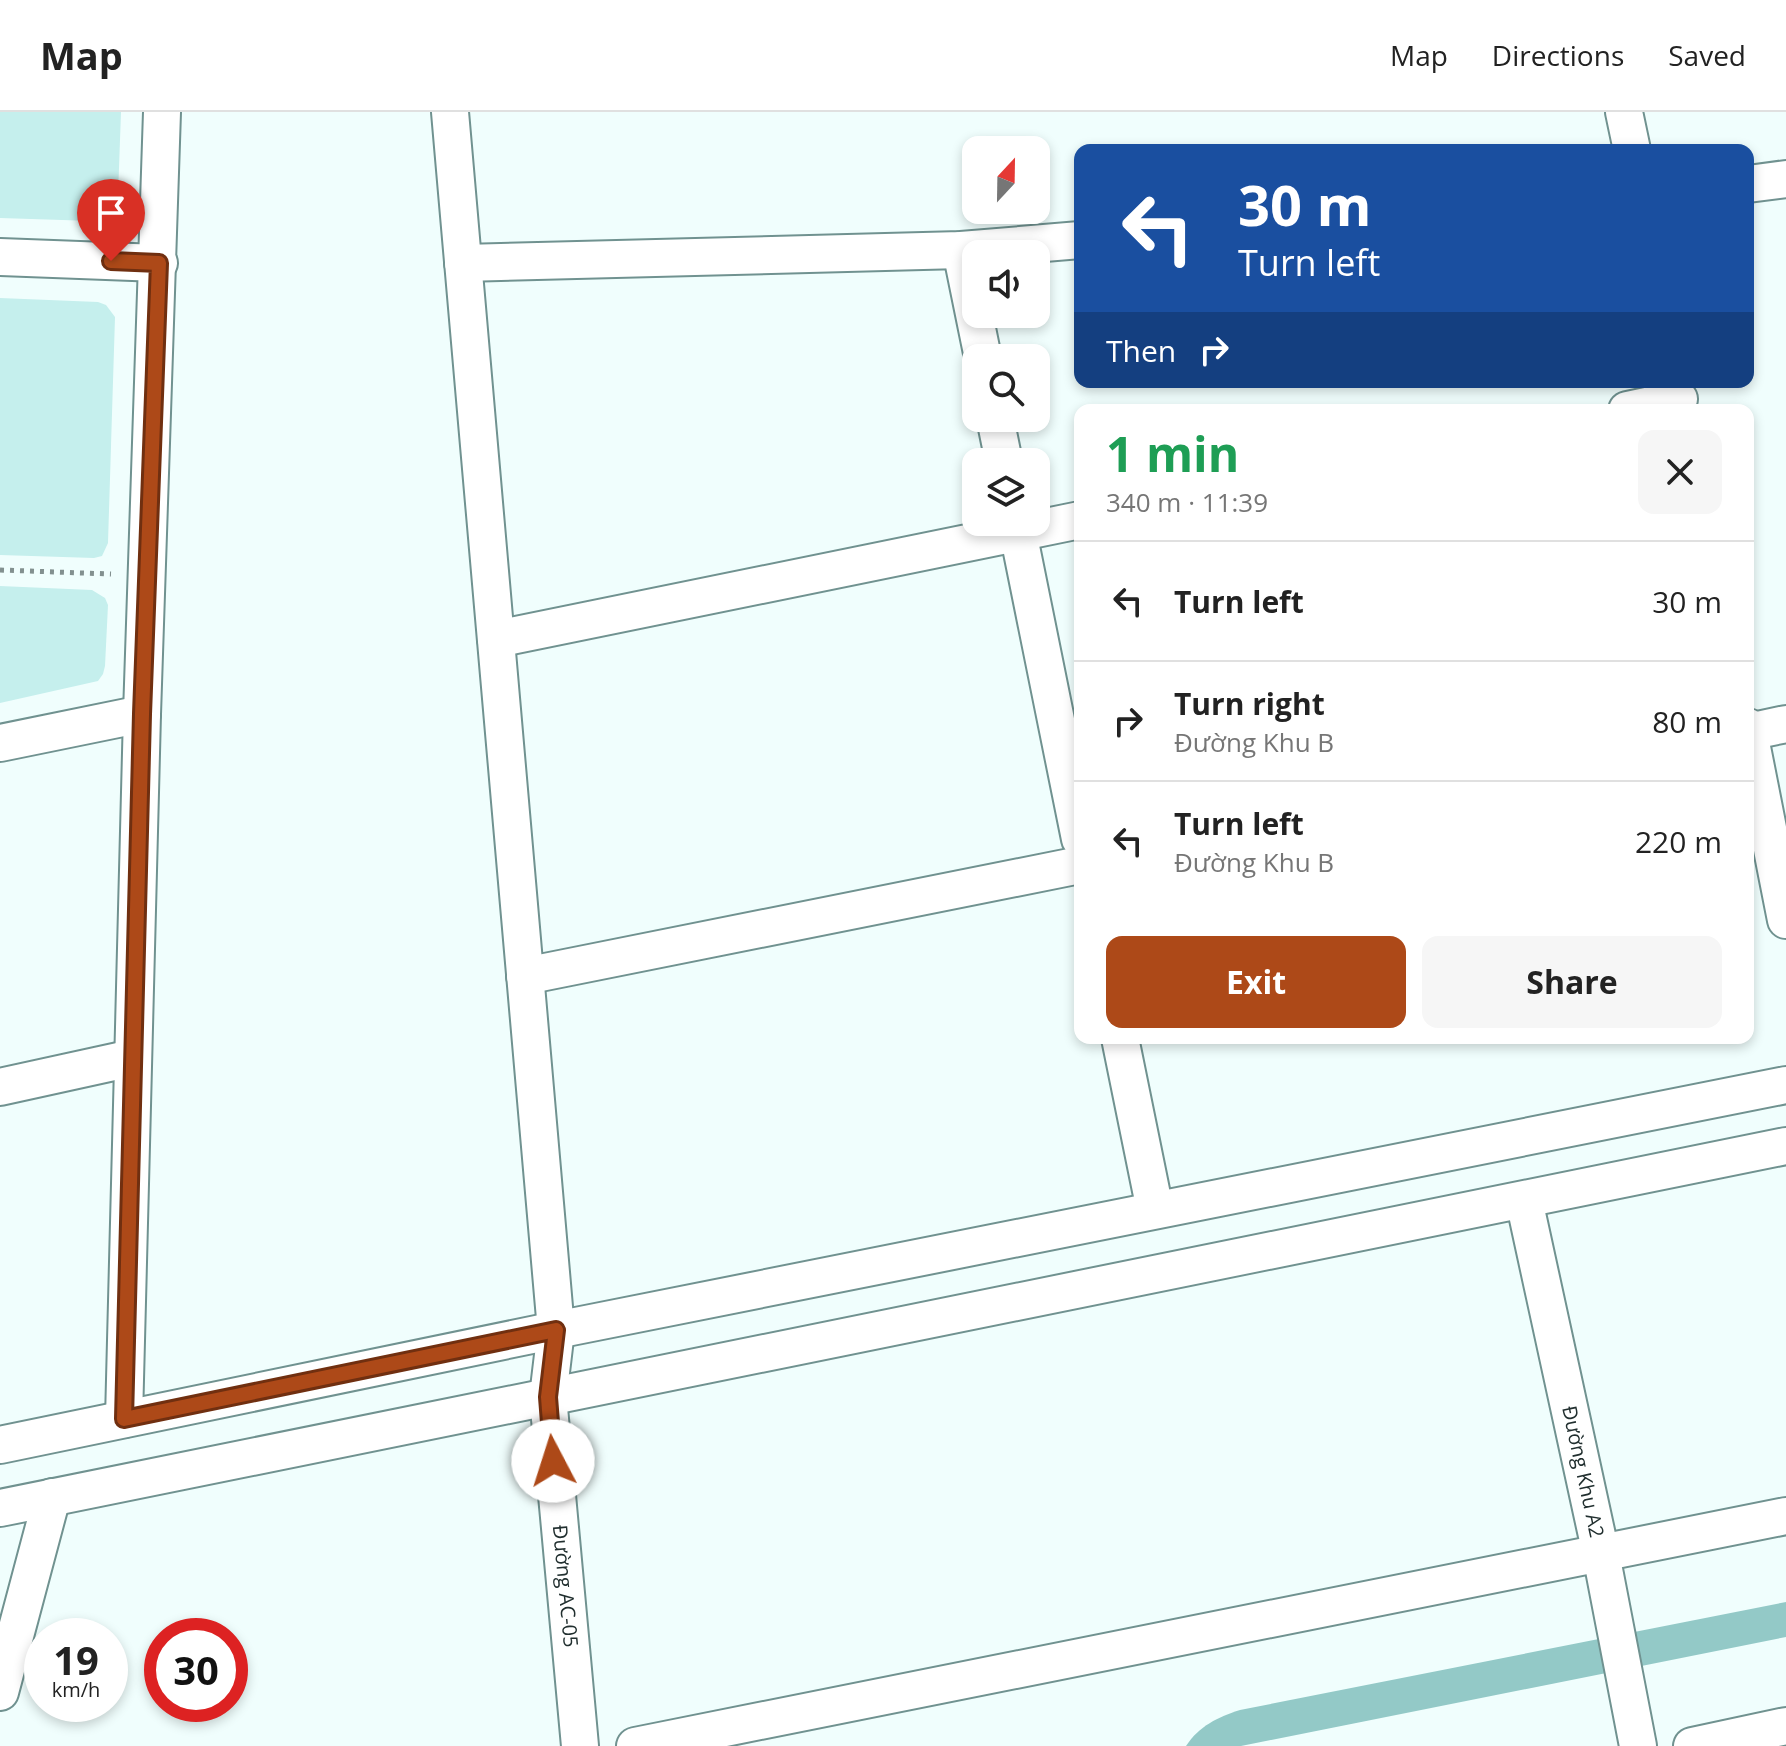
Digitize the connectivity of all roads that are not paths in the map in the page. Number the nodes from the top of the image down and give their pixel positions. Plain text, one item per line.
1 (162, 112) edge
2 (450, 112) edge
3 (1624, 112) edge
4 (1631, 144) edge
5 (1786, 179) edge
6 (1754, 183) edge
7 (1074, 241) edge
8 (961, 250) junction
9 (0, 257) edge
10 (159, 263) junction
11 (463, 263) junction
12 (980, 344) edge
13 (1679, 397) edge
14 (1651, 404) edge
15 (1074, 521) edge
16 (1050, 524) edge
17 (979, 536) edge
18 (1019, 536) edge
19 (496, 639) junction
20 (142, 714) junction
21 (1786, 724) edge
22 (1754, 729) edge
23 (0, 743) edge
24 (1754, 760) edge
25 (1074, 809) edge
26 (1074, 866) edge
27 (1786, 920) edge
28 (525, 976) junction
29 (1121, 1044) edge
30 (132, 1058) junction
31 (1786, 1085) edge
32 (0, 1087) edge
33 (1786, 1146) edge
34 (1524, 1200) junction
35 (1155, 1210) junction
36 (556, 1330) junction
37 (548, 1397) junction
38 (124, 1419) junction
39 (0, 1445) edge
40 (52, 1497) junction
41 (0, 1508) edge
42 (1786, 1516) edge
43 (1601, 1554) junction
44 (0, 1692) edge
45 (1786, 1726) edge
46 (580, 1746) edge
47 (635, 1746) edge
48 (1638, 1746) edge
49 (1692, 1746) edge

1 - 10 street
2 - 11 street, Đường AC-05
3 - 4 street
5 - 6 street
7 - 8 street
8 - 11 street
8 - 12 street
9 - 10 street
10 - 20 street
11 - 19 street, Đường AC-05
13 - 14 street
15 - 16 street
17 - 19 street
18 - 25 street
19 - 28 street, Đường AC-05
20 - 23 street
20 - 30 street
21 - 22 street
24 - 27 street
26 - 28 street
28 - 36 street, Đường AC-05
29 - 35 street
30 - 32 street
30 - 38 street
31 - 35 street
33 - 34 street
34 - 37 street
34 - 43 street, Đường Khu A2
35 - 36 street
36 - 37 street, Đường AC-05
36 - 38 street
37 - 40 street
37 - 46 street, Đường AC-05
38 - 39 street
40 - 41 street
40 - 44 street
42 - 43 street
43 - 47 street
43 - 48 street, Đường Khu A2
45 - 49 street

